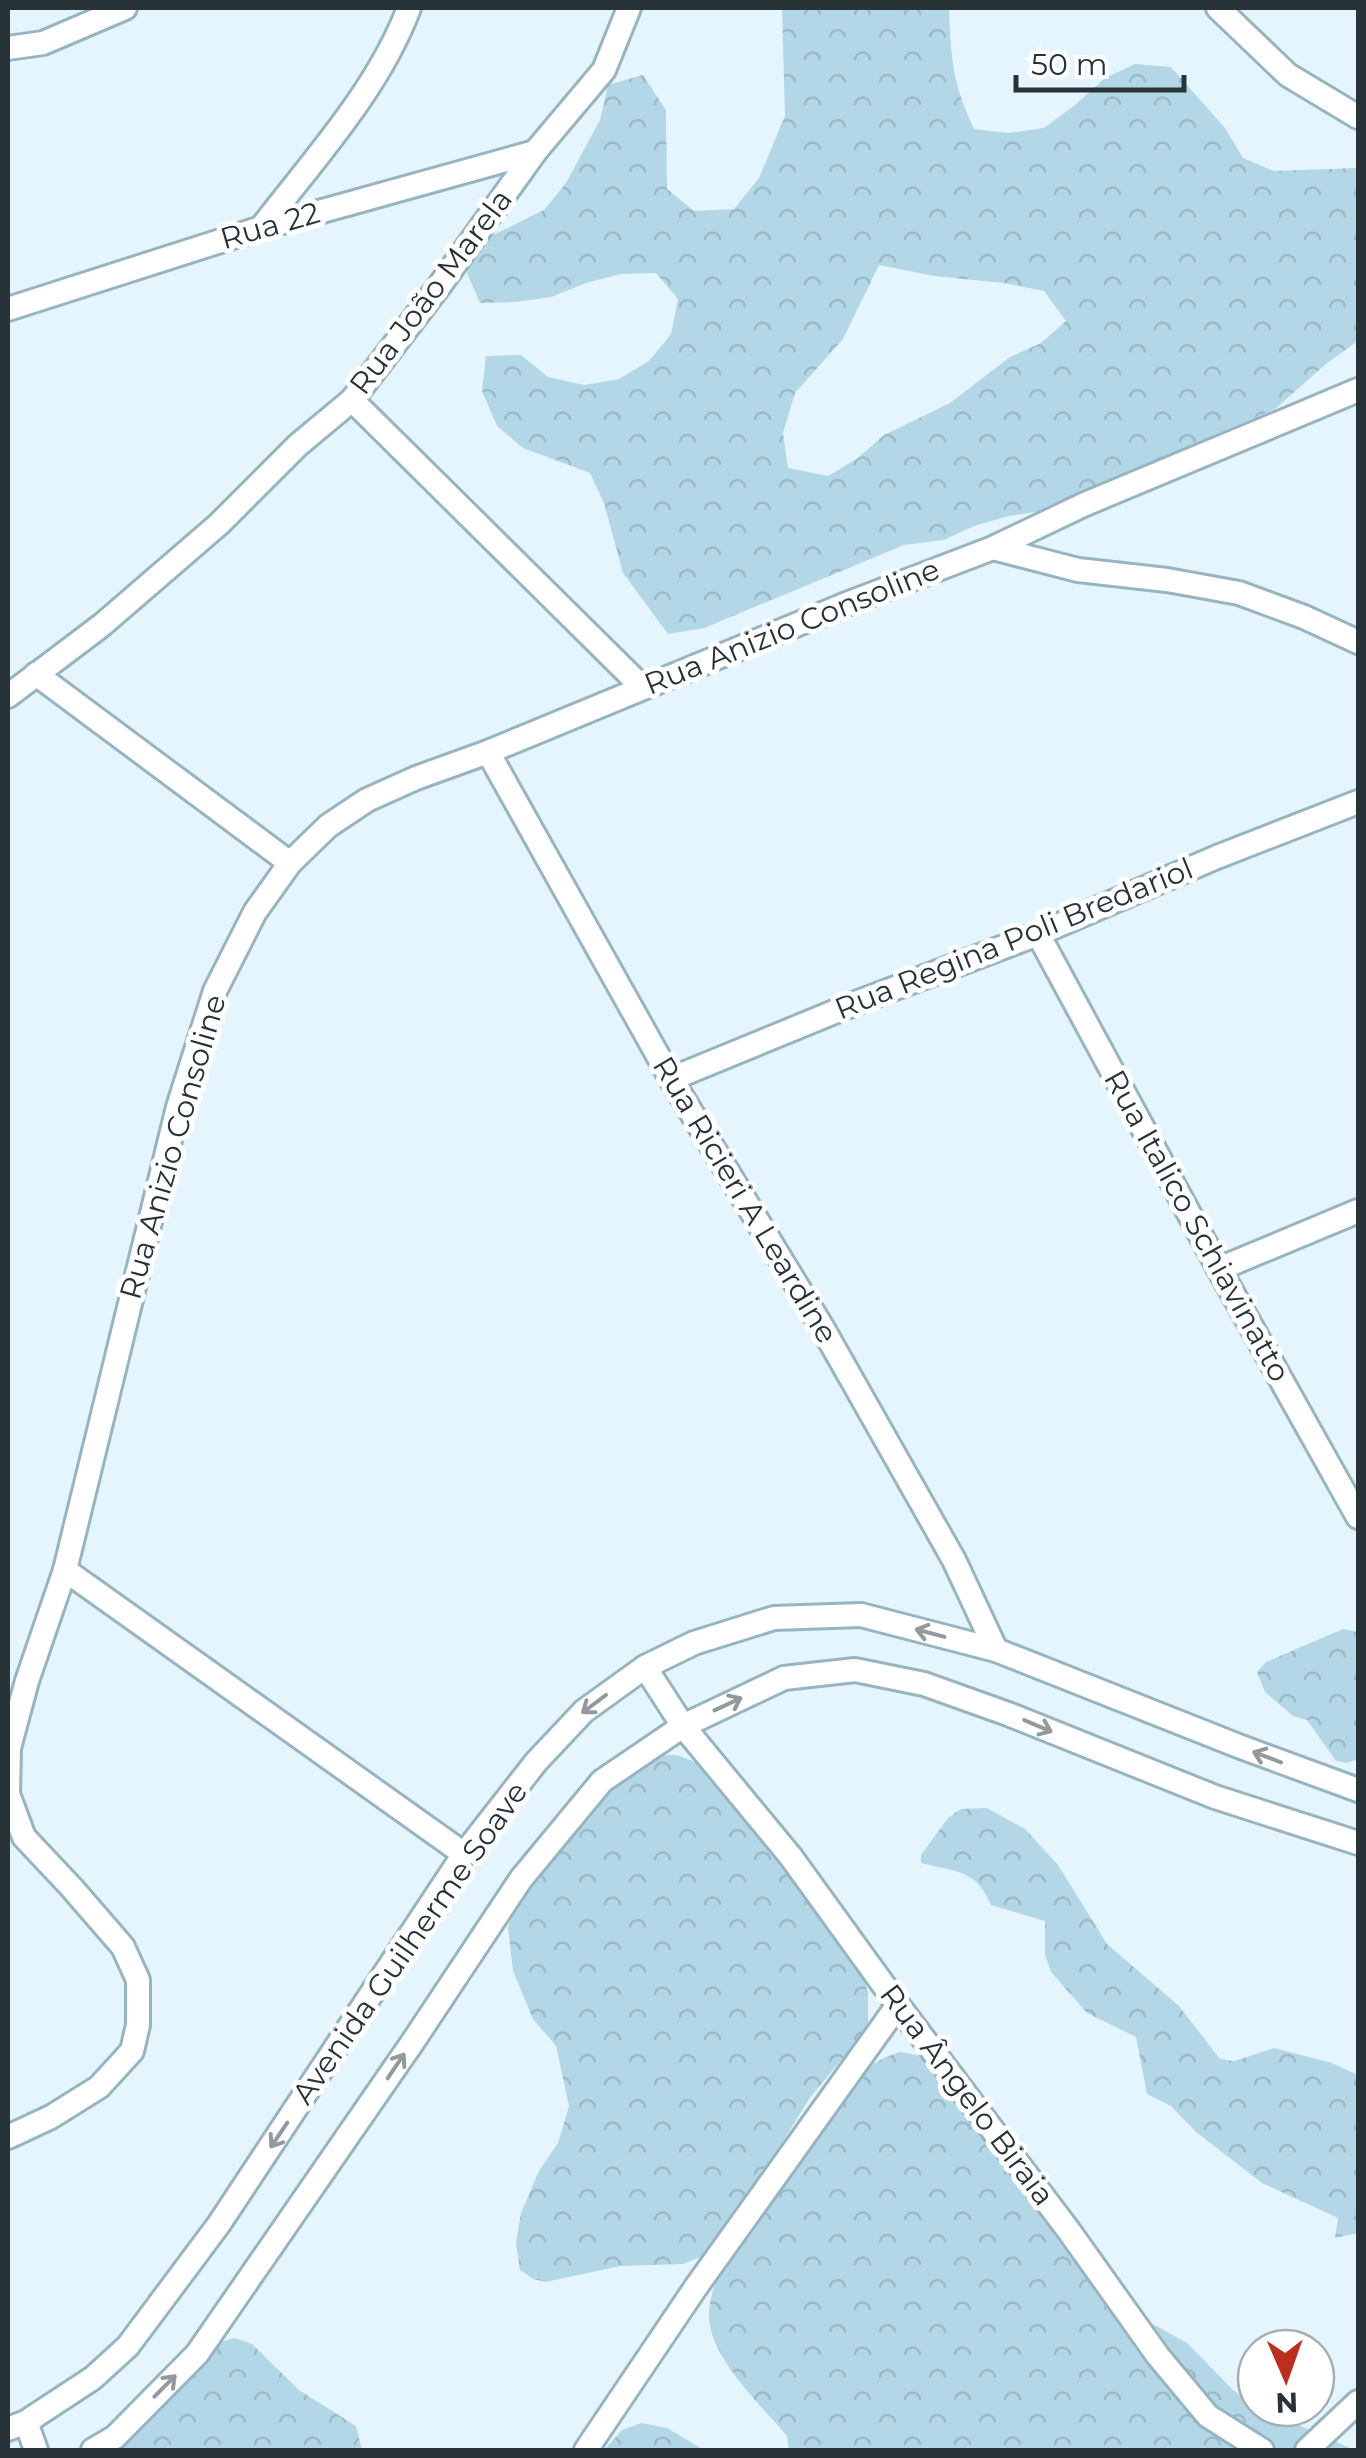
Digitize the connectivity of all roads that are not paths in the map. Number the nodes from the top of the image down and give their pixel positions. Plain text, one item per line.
1 (125, 8) edge
2 (410, 8) edge
3 (630, 8) edge
4 (1218, 8) edge
5 (8, 48) edge
6 (1358, 117) edge
7 (535, 152) junction
8 (261, 228) junction
9 (8, 309) edge
10 (1358, 390) edge
11 (352, 400) junction
12 (993, 548) junction
13 (1358, 642) edge
14 (36, 674) junction
15 (642, 687) junction
16 (8, 696) edge
17 (488, 752) junction
18 (1358, 802) edge
19 (290, 862) junction
20 (1038, 934) junction
21 (671, 1078) junction
22 (1358, 1212) edge
23 (1219, 1269) junction
24 (1358, 1517) edge
25 (65, 1570) junction
26 (996, 1650) junction
27 (645, 1667) junction
28 (683, 1726) junction
29 (1358, 1790) edge
30 (1358, 1843) edge
31 (464, 1854) junction
32 (898, 2005) junction
33 (8, 2137) edge
34 (1358, 2402) edge
35 (17, 2426) edge
36 (36, 2450) edge
37 (93, 2450) edge
38 (586, 2450) edge
39 (1262, 2450) edge
40 (1306, 2450) edge

1 - 5 street
2 - 8 street
3 - 7 street, Rua João Marela
4 - 6 street
7 - 8 street, Rua 22
7 - 11 street, Rua João Marela
8 - 9 street, Rua 22
10 - 12 street, Rua Anizio Consoline
11 - 14 street, Rua João Marela
11 - 15 street
12 - 13 street
12 - 15 street, Rua Anizio Consoline
14 - 16 street, Rua João Marela
14 - 19 street
15 - 17 street, Rua Anizio Consoline
17 - 19 street, Rua Anizio Consoline
17 - 21 street, Rua Ricieri A Leardine
18 - 20 street, Rua Regina Poli Bredariol
19 - 25 street, Rua Anizio Consoline
20 - 21 street, Rua Regina Poli Bredariol
20 - 23 street, Rua Italico Schiavinatto
21 - 26 street, Rua Ricieri A Leardine
22 - 23 street
23 - 24 street, Rua Italico Schiavinatto
25 - 31 street
25 - 33 street, Rua Anizio Consoline
26 -> 27 street, Avenida Guilherme Soave
29 -> 26 street, Avenida Guilherme Soave
27 - 28 street, Rua Ângelo Biraia
27 -> 31 street, Avenida Guilherme Soave
28 -> 30 street, Avenida Guilherme Soave
28 - 32 street, Rua Ângelo Biraia
37 -> 28 street, Avenida Guilherme Soave
31 -> 35 street, Avenida Guilherme Soave
32 - 38 street
32 - 39 street, Rua Ângelo Biraia
34 - 40 street
35 - 36 street

